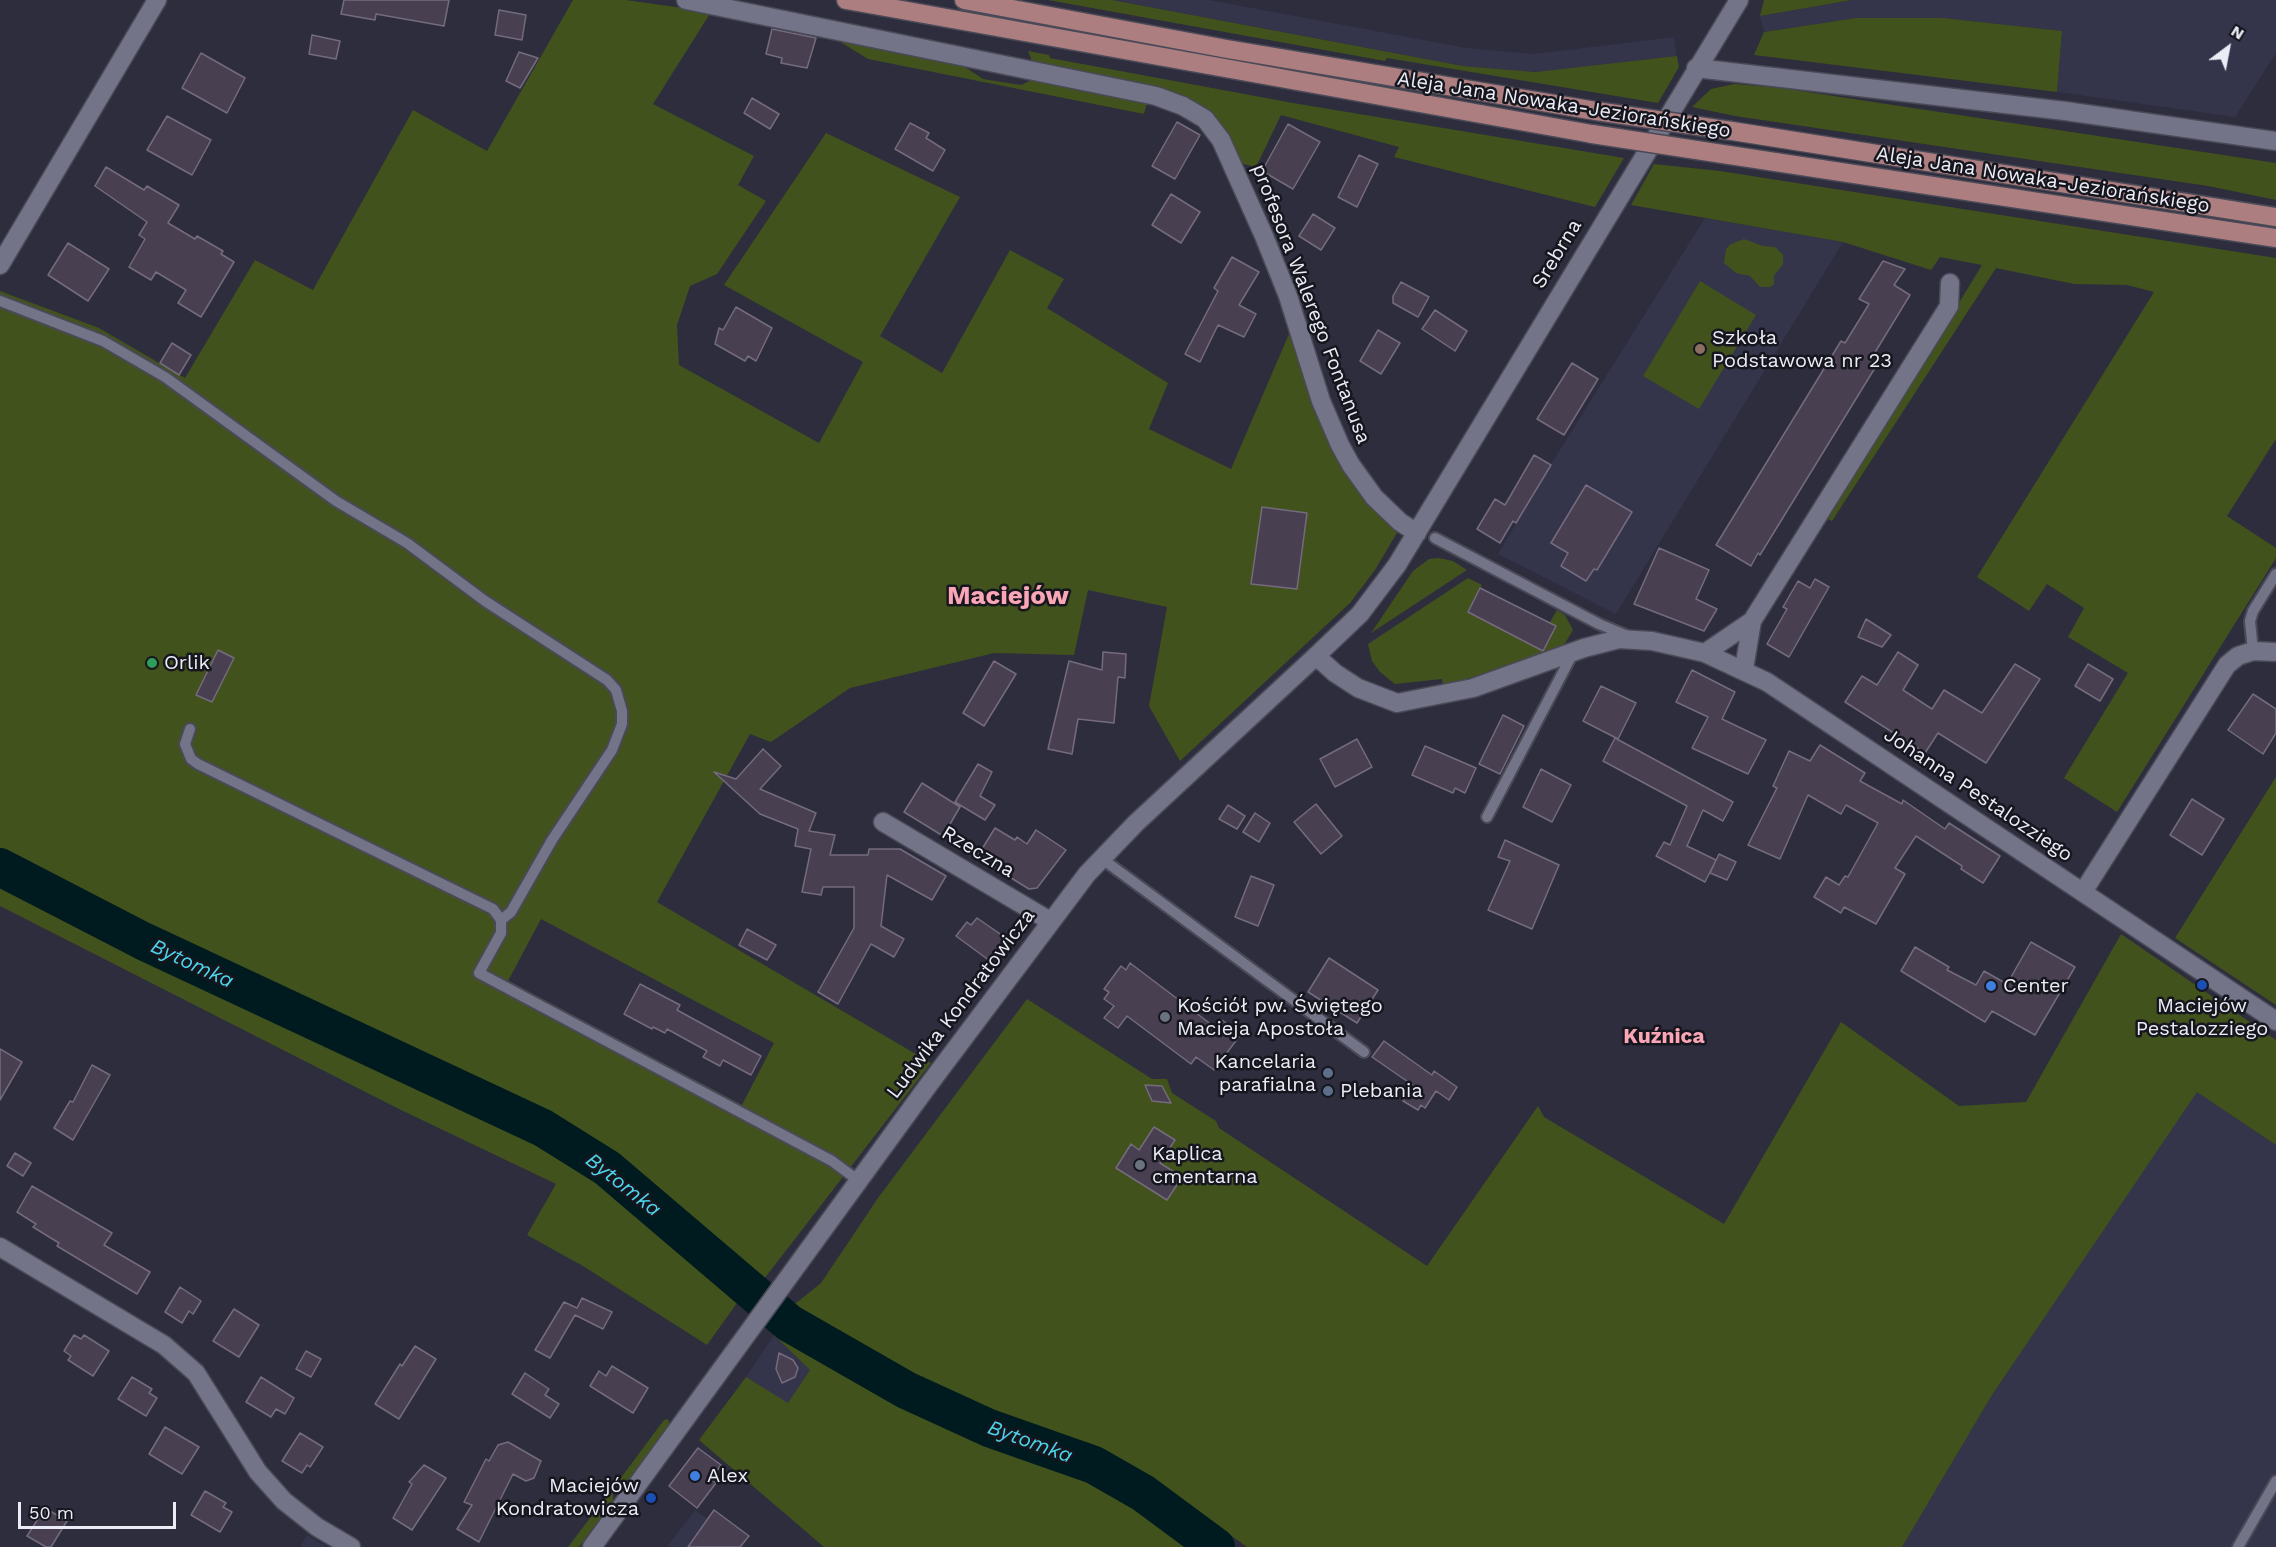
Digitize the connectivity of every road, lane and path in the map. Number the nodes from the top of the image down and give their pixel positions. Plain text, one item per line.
1 (158, 0) edge
2 (686, 0) edge
3 (846, 0) edge
4 (964, 0) edge
5 (1738, 0) edge
6 (1696, 68) junction
7 (2276, 141) edge
8 (2276, 217) edge
9 (2276, 238) edge
10 (0, 265) edge
11 (1950, 283) dead end
12 (0, 301) edge
13 (1417, 533) junction
14 (1435, 538) dead end
15 (2276, 574) edge
16 (1752, 621) junction
17 (1640, 639) junction
18 (2253, 651) junction
19 (1574, 652) junction
20 (2276, 652) edge
21 (1705, 653) junction
22 (1316, 656) junction
23 (1744, 669) junction
24 (190, 729) dead end
25 (1487, 818) dead end
26 (883, 822) dead end
27 (1101, 858) junction
28 (2083, 892) junction
29 (501, 920) junction
30 (1050, 921) junction
31 (2276, 1021) edge
32 (1364, 1052) dead end
33 (859, 1181) junction
34 (0, 1247) edge
35 (2276, 1481) edge
36 (351, 1547) edge
37 (592, 1547) edge
38 (2238, 1547) edge

1 - 10 street
2 - 13 street, profesora Walerego Fontanusa
3 - 9 main road, Aleja Jana Nowaka-Jeziorańskiego, bridge
4 - 8 main road, Aleja Jana Nowaka-Jeziorańskiego, bridge
5 - 6 street, Srebrna
6 - 7 street
6 - 13 street, Srebrna
11 - 16 street
12 - 29 lane
13 - 22 street, Ludwika Kondratowicza
14 - 17 lane, Johanna Pestalozziego
15 - 18 lane
16 - 21 street
16 - 23 street
17 - 19 street, Johanna Pestalozziego
17 - 21 street, Johanna Pestalozziego
18 - 20 street
18 - 28 street
19 - 22 street, Johanna Pestalozziego
19 - 25 lane
21 - 23 street, Johanna Pestalozziego
22 - 27 street, Ludwika Kondratowicza
23 - 28 street, Johanna Pestalozziego
24 - 29 lane
26 - 30 street, Rzeczna
27 - 30 street, Ludwika Kondratowicza
27 - 32 lane
28 - 31 street, Johanna Pestalozziego
29 - 33 lane
30 - 33 street, Ludwika Kondratowicza
33 - 37 street, Ludwika Kondratowicza
34 - 36 street
35 - 38 lane

